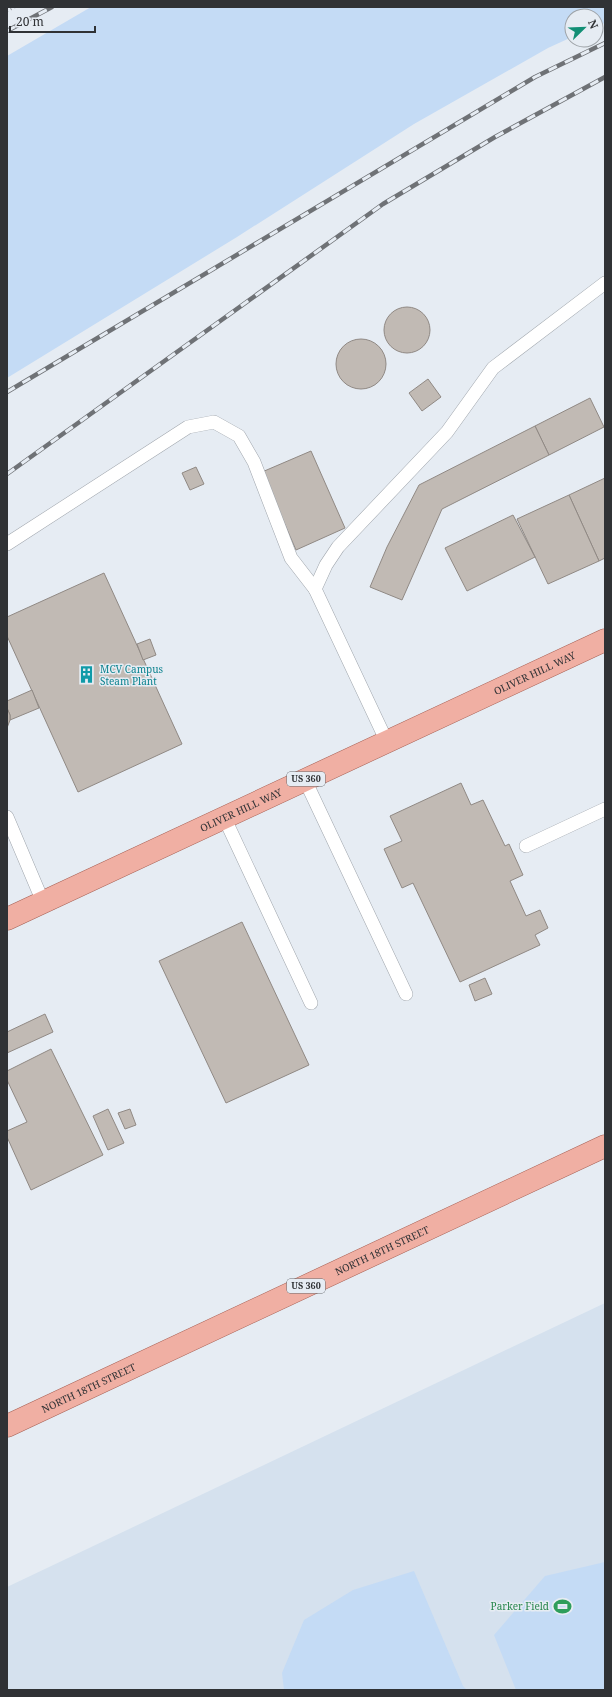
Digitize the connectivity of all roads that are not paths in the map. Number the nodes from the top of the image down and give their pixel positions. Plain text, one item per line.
1 (605, 283) edge
2 (7, 544) edge
3 (315, 589) junction
4 (605, 640) edge
5 (387, 742) junction
6 (305, 780) junction
7 (605, 809) edge
8 (7, 817) edge
9 (224, 817) junction
10 (526, 846) dead end
11 (43, 902) junction
12 (7, 919) edge
13 (406, 994) dead end
14 (311, 1003) dead end
15 (605, 1146) edge
16 (7, 1426) edge

1 - 3 lane
2 - 3 lane
3 - 5 lane
4 - 5 main road, OLIVER HILL WAY / US 360
5 - 6 main road, OLIVER HILL WAY / US 360
6 - 9 main road, OLIVER HILL WAY / US 360
6 - 13 lane
7 - 10 lane
8 - 11 lane
9 - 11 main road, OLIVER HILL WAY / US 360
9 - 14 lane
11 - 12 main road, OLIVER HILL WAY / US 360
15 - 16 main road, NORTH 18TH STREET / US 360

